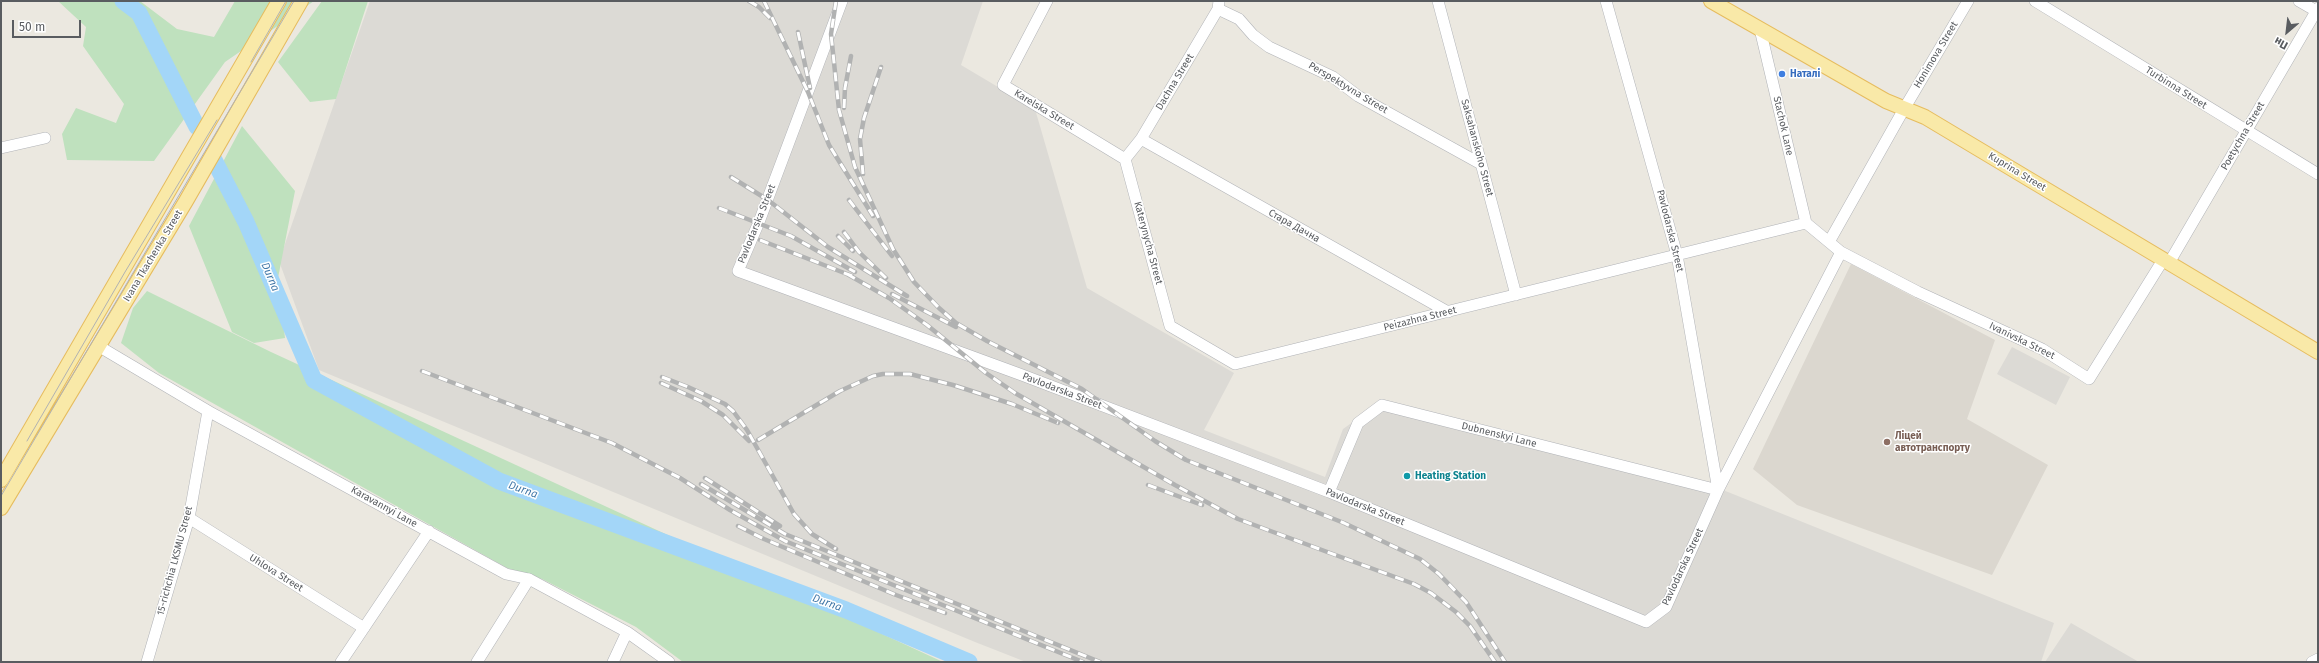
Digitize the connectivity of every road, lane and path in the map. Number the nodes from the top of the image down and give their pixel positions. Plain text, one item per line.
1 (279, 1) edge
2 (301, 1) edge
3 (842, 1) edge
4 (1047, 1) edge
5 (1438, 1) edge
6 (1606, 1) edge
7 (1711, 1) edge
8 (1968, 1) edge
9 (2035, 1) edge
10 (2299, 1) edge
11 (1218, 5) edge
12 (2317, 10) edge
13 (1760, 29) junction
14 (1904, 109) junction
15 (2246, 131) junction
16 (45, 138) dead end
17 (1141, 139) junction
18 (1, 148) edge
19 (1125, 159) junction
20 (1481, 164) junction
21 (2318, 174) edge
22 (1806, 223) junction
23 (1829, 242) junction
24 (1841, 252) junction
25 (1677, 255) junction
26 (2166, 262) junction
27 (1516, 294) junction
28 (1448, 312) junction
29 (1170, 326) joint
30 (100, 346) junction
31 (2318, 352) edge
32 (208, 411) junction
33 (1, 480) edge
34 (1718, 490) junction
35 (1329, 492) junction
36 (1, 508) edge
37 (188, 518) junction
38 (429, 531) junction
39 (529, 579) junction
40 (364, 628) junction
41 (627, 632) junction
42 (2318, 659) edge
43 (147, 662) edge
44 (341, 662) edge
45 (477, 662) edge
46 (613, 662) edge
47 (669, 662) edge
48 (2312, 662) edge

1 - 33 main road, Ivana Tkachenka Street
2 - 30 main road, Ivana Tkachenka Street
3 - 35 street, Pavlodarska Street
4 - 19 street, Karelska Street
5 - 20 street, Saksahanskoho Street
6 - 25 street, Pavlodarska Street
7 - 13 main road, Kuprina Street
8 - 14 street, Honimova Street
9 - 15 street, Turbinna Street
10 - 12 street
11 - 17 street, Dachna Street
11 - 20 street, Perspektyvna Street
12 - 15 street, Poetychna Street
13 - 14 main road, Kuprina Street
13 - 22 street, Stachok Lane
14 - 23 street
14 - 26 main road, Kuprina Street
15 - 21 street, Turbinna Street
15 - 26 street, Poetychna Street
16 - 18 street
17 - 19 street, Dachna Street
17 - 28 street, Стара Дачна
19 - 29 street, Katerynycha Street
20 - 27 street, Saksahanskoho Street
22 - 23 street, Ivanivska Street
22 - 25 street
23 - 24 street, Ivanivska Street
24 - 26 street, Ivanivska Street
24 - 34 street
25 - 27 street, Peizazhna Street
25 - 34 street, Pavlodarska Street
26 - 31 main road, Kuprina Street
27 - 28 street, Peizazhna Street
28 - 29 street, Peizazhna Street
30 - 32 street, Karavannyi Lane
30 - 36 main road, Ivana Tkachenka Street
32 - 37 street, 15-richchia LKSMU Street
32 - 38 street, Karavannyi Lane
34 - 35 street, Dubnenskyi Lane
34 - 35 street, Pavlodarska Street
37 - 40 street, Uhlova Street
37 - 43 street, 15-richchia LKSMU Street
38 - 39 street, Karavannyi Lane
38 - 40 street
39 - 41 street, Karavannyi Lane
39 - 45 street
40 - 44 street
41 - 46 street
41 - 47 street, Karavannyi Lane
42 - 48 street

